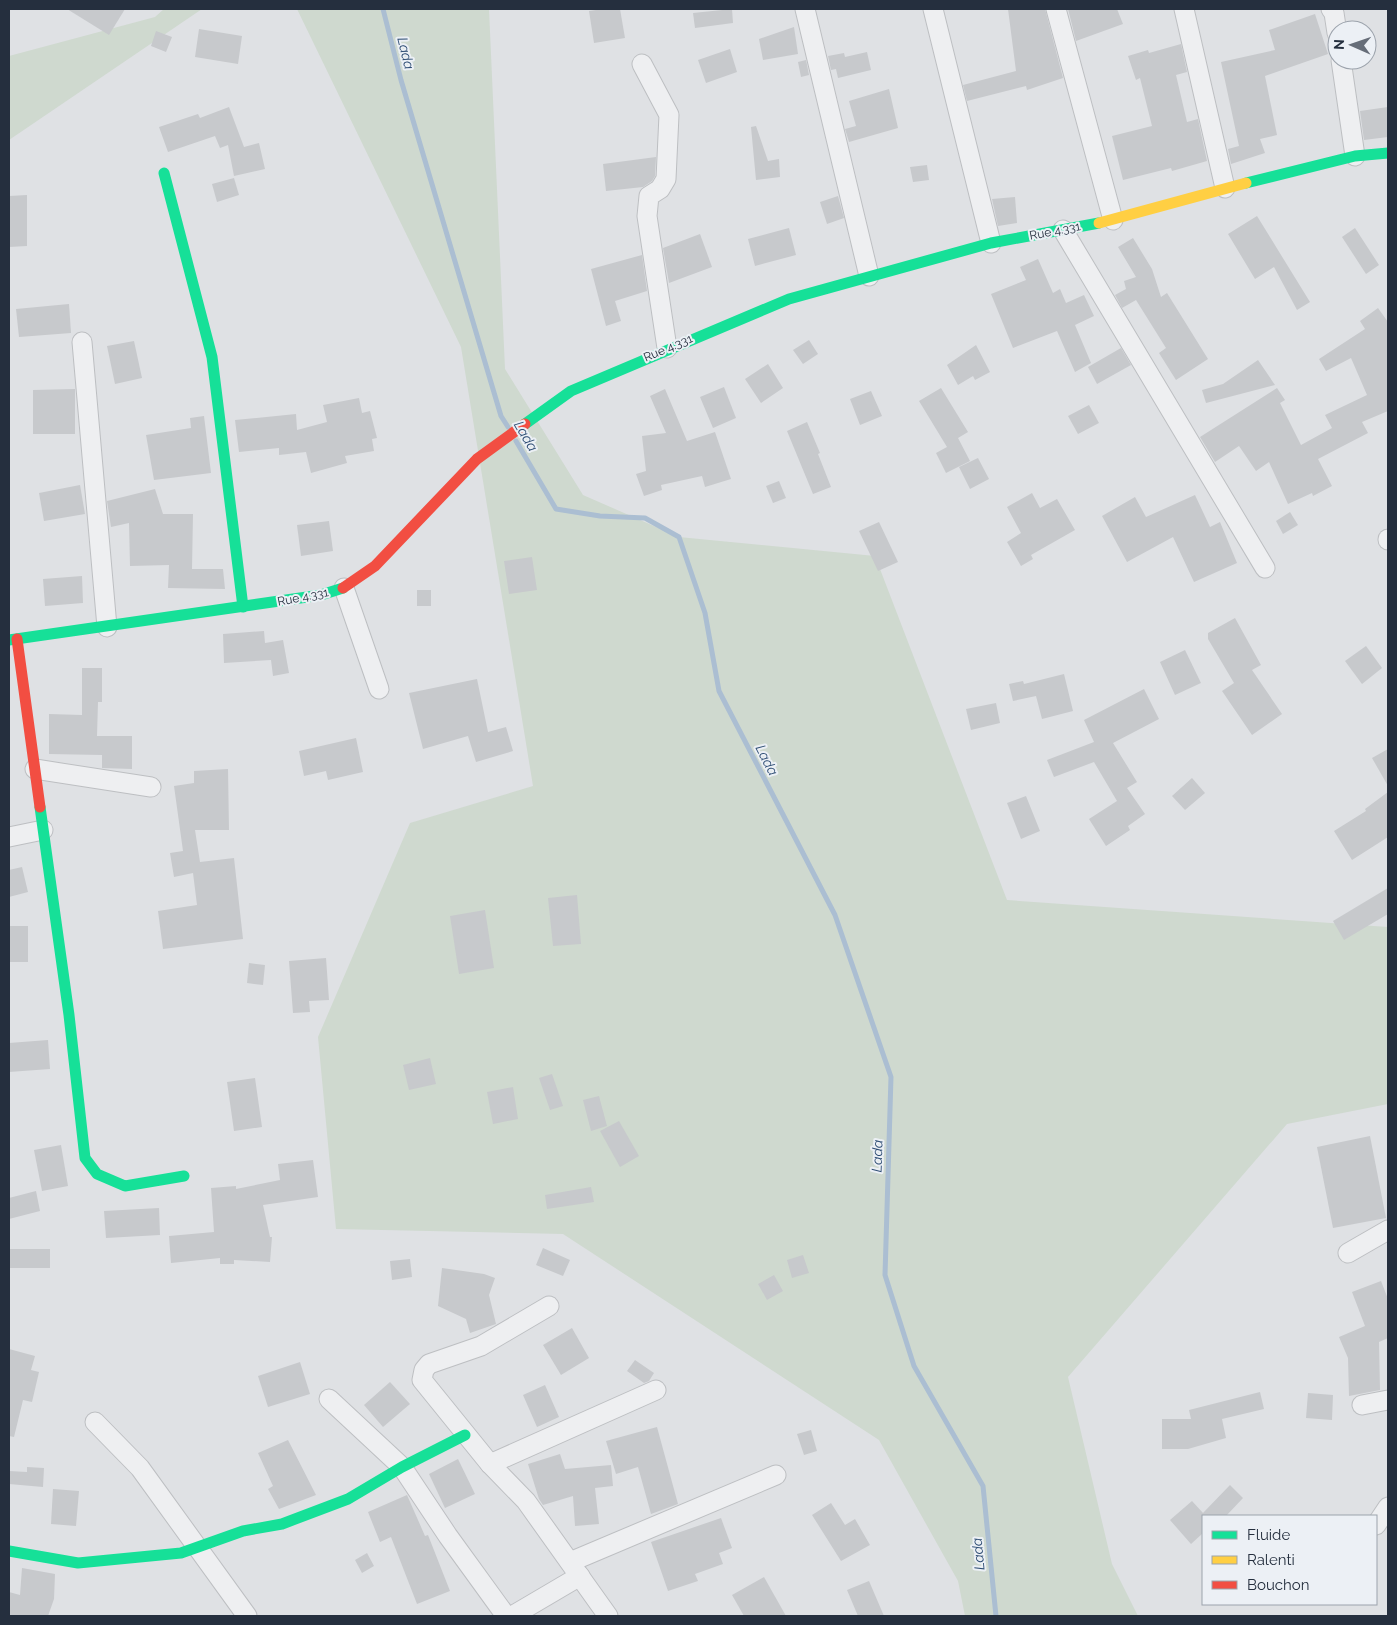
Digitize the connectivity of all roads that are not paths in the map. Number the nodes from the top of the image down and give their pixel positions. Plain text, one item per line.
1 (805, 9) edge
2 (933, 9) edge
3 (1056, 9) edge
4 (1184, 9) edge
5 (642, 64) dead end
6 (1343, 70) edge
7 (1388, 153) edge
8 (1356, 156) junction
9 (164, 173) dead end
10 (1225, 188) junction
11 (1113, 220) junction
12 (1062, 230) junction
13 (991, 243) junction
14 (869, 276) junction
15 (82, 342) dead end
16 (667, 348) junction
17 (1265, 568) dead end
18 (344, 588) junction
19 (243, 607) junction
20 (107, 627) junction
21 (13, 639) edge
22 (379, 689) dead end
23 (36, 769) junction
24 (151, 787) dead end
25 (43, 830) junction
26 (9, 837) edge
27 (184, 1176) dead end
28 (1388, 1230) edge
29 (1348, 1254) dead end
30 (549, 1306) dead end
31 (656, 1390) dead end
32 (329, 1399) dead end
33 (1388, 1400) edge
34 (1362, 1405) dead end
35 (95, 1422) dead end
36 (465, 1435) junction
37 (490, 1464) junction
38 (402, 1467) junction
39 (776, 1475) dead end
40 (1388, 1507) edge
41 (1377, 1524) edge
42 (196, 1549) junction
43 (9, 1551) edge
44 (575, 1569) junction
45 (247, 1616) edge
46 (506, 1616) edge
47 (512, 1616) edge
48 (608, 1616) edge

1 - 14 street
2 - 13 street
3 - 11 street
4 - 10 street
5 - 16 street
6 - 8 street
7 - 8 street, Rue 4.331
8 - 10 street, Rue 4.331
9 - 19 street
10 - 11 street, Rue 4.331
11 - 12 street, Rue 4.331
12 - 13 street, Rue 4.331
12 - 17 street
13 - 14 street, Rue 4.331
14 - 16 street, Rue 4.331
15 - 20 street
16 - 18 street, Rue 4.331
18 - 19 street, Rue 4.331
18 - 22 street
19 - 20 street, Rue 4.331
20 - 21 street, Rue 4.331
21 - 23 street
23 - 24 street
23 - 25 street
25 - 26 street
25 - 27 street
28 - 29 street
30 - 36 street
31 - 37 street
32 - 38 street
33 - 34 street
35 - 42 street
36 - 37 street
36 - 38 street
37 - 44 street
38 - 42 street
38 - 46 street
39 - 44 street
40 - 41 street
42 - 43 street
42 - 45 street
44 - 47 street
44 - 48 street

